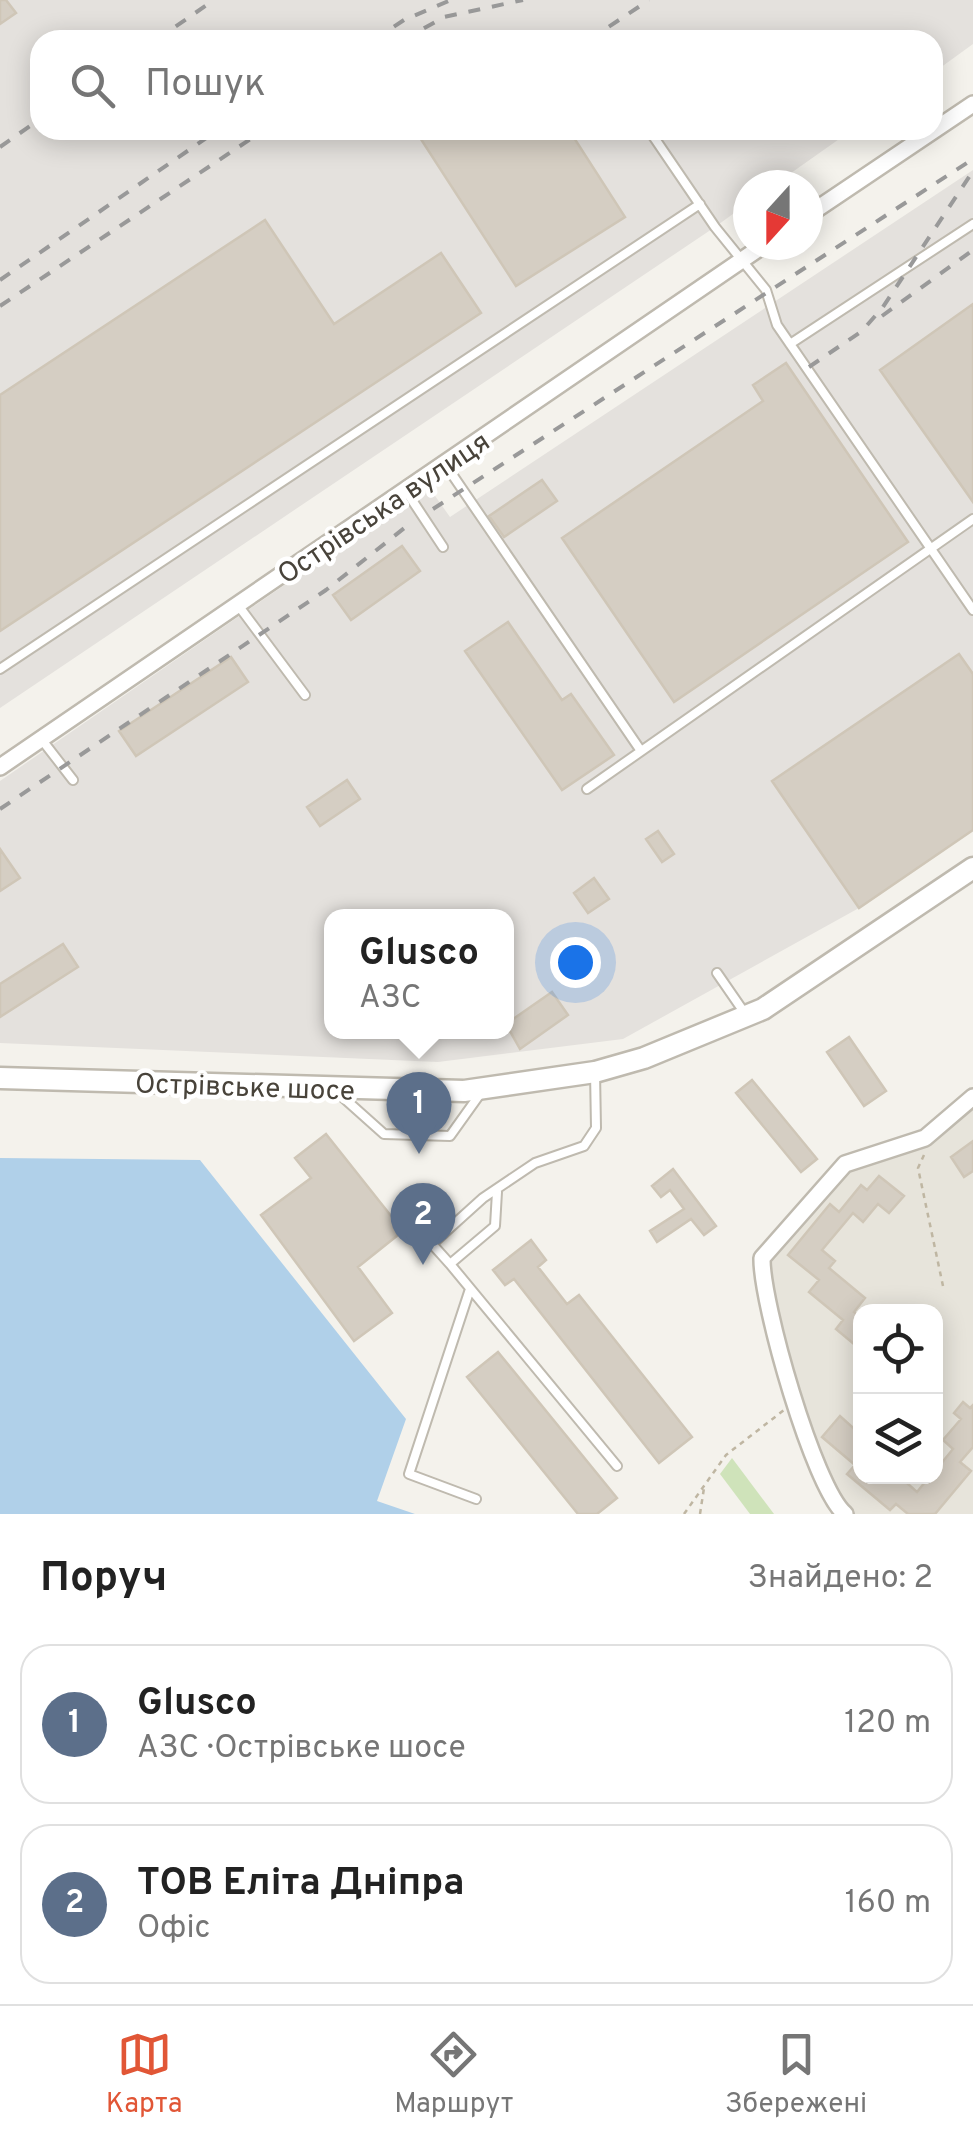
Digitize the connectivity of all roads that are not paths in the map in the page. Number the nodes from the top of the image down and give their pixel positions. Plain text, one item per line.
1 (973, 104) edge
2 (943, 124) edge
3 (656, 140) edge
4 (919, 140) edge
5 (700, 204) junction
6 (823, 205) edge
7 (973, 224) edge
8 (742, 261) junction
9 (790, 344) junction
10 (445, 464) junction
11 (406, 490) junction
12 (973, 519) edge
13 (444, 547) dead end
14 (930, 548) junction
15 (238, 605) junction
16 (973, 610) edge
17 (0, 669) edge
18 (305, 695) dead end
19 (41, 739) junction
20 (641, 751) junction
21 (0, 767) edge
22 (73, 780) dead end
23 (586, 789) dead end
24 (973, 868) edge
25 (717, 973) dead end
26 (747, 1017) junction
27 (596, 1072) junction
28 (0, 1078) edge
29 (333, 1089) junction
30 (484, 1089) junction
31 (973, 1097) edge
32 (497, 1192) junction
33 (450, 1264) junction
34 (470, 1289) junction
35 (617, 1466) dead end
36 (476, 1498) dead end
37 (845, 1514) edge

1 - 2 street
3 - 5 lane
4 - 6 street
5 - 8 lane
5 - 17 lane
7 - 9 lane
8 - 9 lane
8 - 10 street, Острівська вулиця
9 - 14 lane
10 - 11 street, Острівська вулиця
10 - 20 lane
11 - 13 lane
11 - 15 street, Острівська вулиця
12 - 14 lane
14 - 16 lane
14 - 20 lane
15 - 18 lane
15 - 19 street, Острівська вулиця
19 - 21 street, Острівська вулиця
19 - 22 lane
20 - 23 lane
24 - 26 street, Острівське шосе
25 - 26 lane
26 - 27 street, Острівське шосе
27 - 30 street, Острівське шосе
27 - 32 lane
28 - 29 street, Острівське шосе
29 - 30 street, Острівське шосе
29 - 30 lane
31 - 37 street
32 - 33 lane
32 - 33 lane
33 - 34 lane
34 - 35 lane
34 - 36 lane

